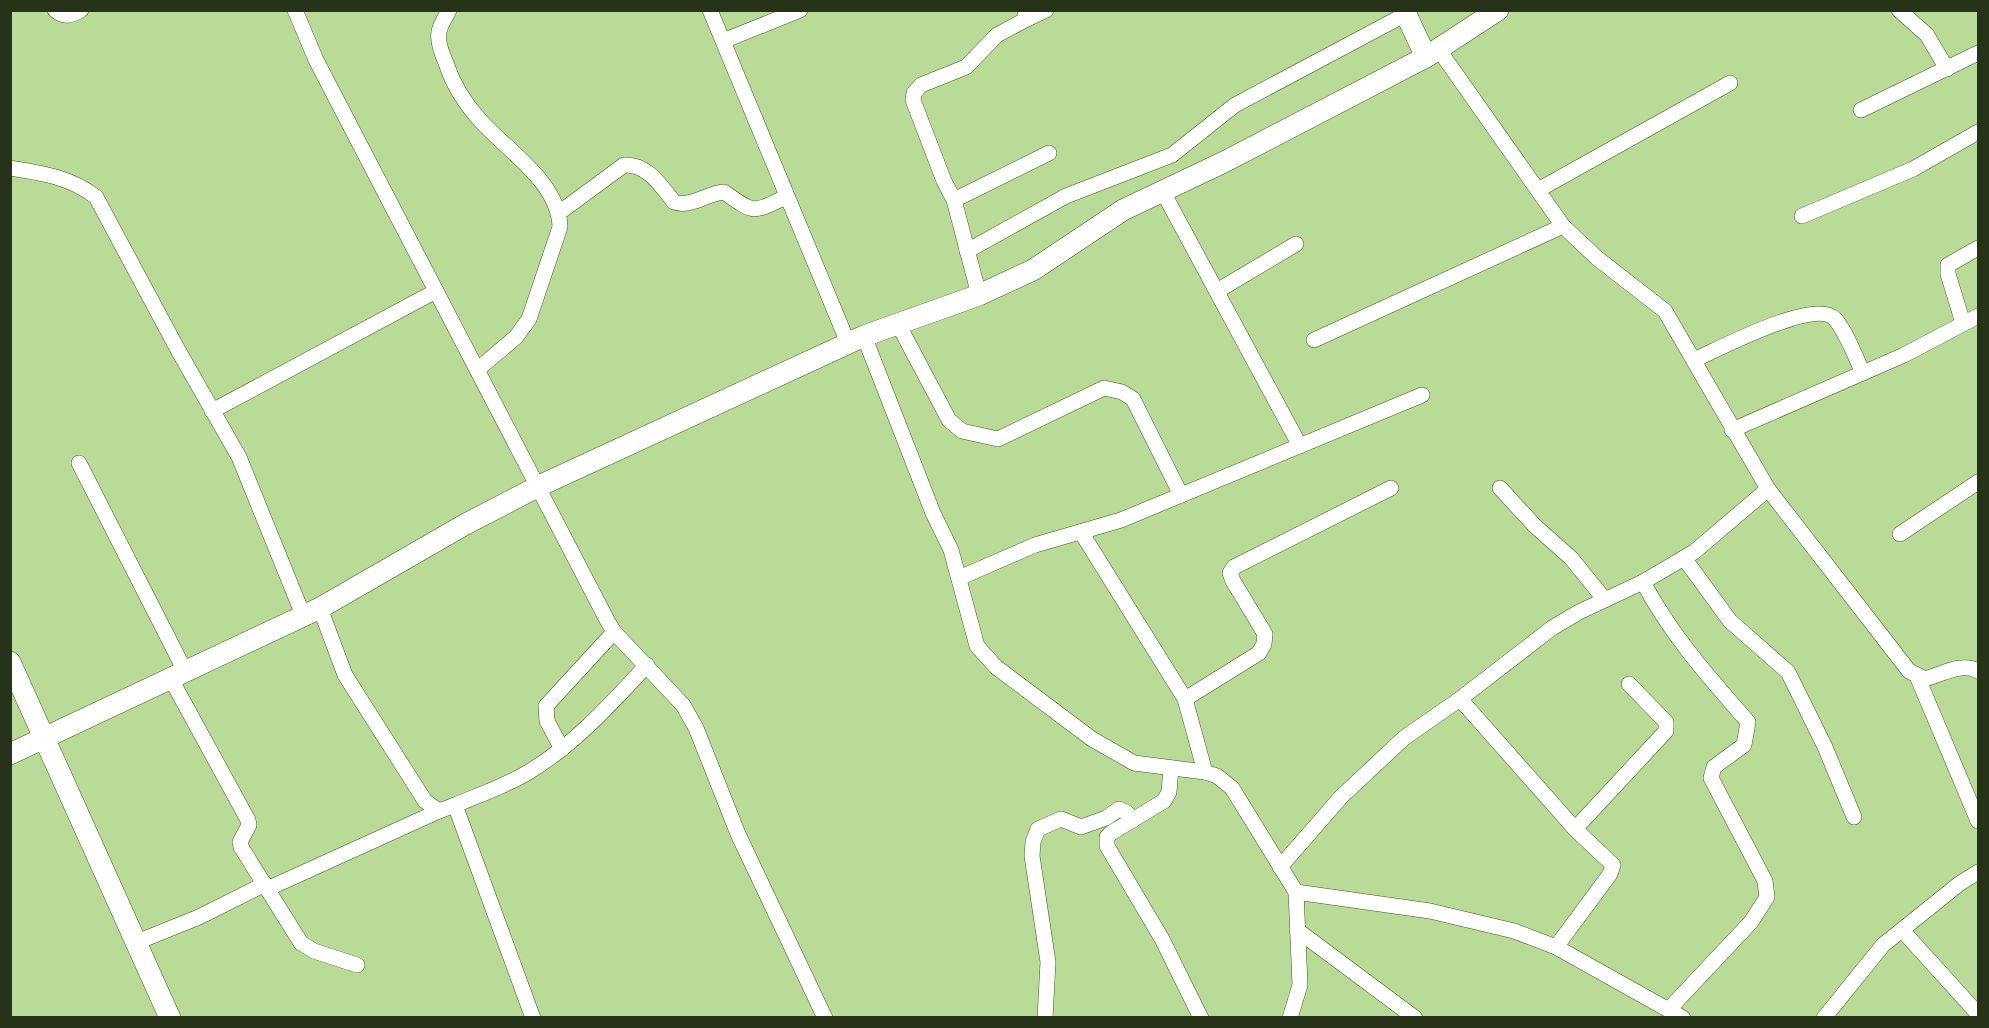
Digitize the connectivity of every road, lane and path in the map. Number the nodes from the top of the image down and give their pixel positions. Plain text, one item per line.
1 (55, 10) edge
2 (81, 10) edge
3 (296, 10) edge
4 (448, 10) edge
5 (710, 10) edge
6 (800, 10) edge
7 (1046, 10) edge
8 (1498, 10) edge
9 (1899, 10) edge
10 (1405, 12) edge
11 (1026, 15) edge
12 (723, 41) junction
13 (1433, 53) junction
14 (1978, 53) edge
15 (1947, 69) junction
16 (1730, 83) dead end
17 (1861, 110) dead end
18 (1978, 132) edge
19 (1049, 153) dead end
20 (10, 168) edge
21 (1538, 190) junction
22 (1163, 192) junction
23 (786, 197) junction
24 (954, 200) junction
25 (560, 212) junction
26 (1802, 216) dead end
27 (1563, 226) junction
28 (1296, 244) dead end
29 (1978, 248) edge
30 (968, 251) junction
31 (436, 291) junction
32 (1217, 291) junction
33 (978, 295) junction
34 (1978, 315) edge
35 (897, 322) junction
36 (1963, 323) junction
37 (856, 339) junction
38 (1314, 340) dead end
39 (1694, 360) junction
40 (477, 370) junction
41 (1863, 373) junction
42 (1422, 395) dead end
43 (213, 411) junction
44 (1732, 430) junction
45 (1300, 446) junction
46 (79, 462) dead end
47 (1978, 482) edge
48 (539, 486) junction
49 (1391, 488) dead end
50 (1500, 488) dead end
51 (1768, 489) junction
52 (1181, 495) junction
53 (1081, 532) junction
54 (1900, 534) dead end
55 (1684, 558) junction
56 (959, 578) junction
57 (1643, 582) junction
58 (1605, 600) junction
59 (311, 611) junction
60 (614, 632) junction
61 (10, 662) edge
62 (647, 665) junction
63 (1978, 670) edge
64 (178, 676) junction
65 (1917, 676) junction
66 (1629, 684) dead end
67 (1185, 699) junction
68 (1460, 699) junction
69 (46, 737) junction
70 (562, 749) junction
71 (10, 754) edge
72 (1172, 768) junction
73 (1205, 772) junction
74 (455, 806) junction
75 (439, 811) junction
76 (1854, 817) dead end
77 (1133, 820) junction
78 (1978, 821) edge
79 (1575, 829) junction
80 (1280, 867) junction
81 (1978, 872) edge
82 (266, 886) junction
83 (1296, 892) junction
84 (1297, 930) junction
85 (1902, 930) junction
86 (136, 942) junction
87 (1556, 947) junction
88 (357, 965) dead end
89 (1976, 1007) edge
90 (1670, 1008) junction
91 (170, 1017) edge
92 (532, 1017) edge
93 (825, 1017) edge
94 (1045, 1017) edge
95 (1201, 1017) edge
96 (1290, 1017) edge
97 (1415, 1017) edge
98 (1683, 1017) edge
99 (1824, 1017) edge

1 - 2 street
3 - 31 street
4 - 25 street
5 - 12 street
6 - 12 street
7 - 11 street
8 - 13 main road
9 - 15 street
10 - 13 main road
10 - 30 street
11 - 24 street
12 - 23 street
13 - 21 street
13 - 22 main road
14 - 15 street
15 - 17 street
16 - 21 street
18 - 26 street
19 - 24 street
20 - 43 street
21 - 27 street
22 - 32 street
22 - 33 main road
23 - 25 street
23 - 37 street
24 - 30 street
25 - 40 street
27 - 38 street
27 - 39 street
28 - 32 street
29 - 36 street
30 - 33 street
31 - 40 street
31 - 43 street
32 - 45 street
33 - 35 main road
34 - 36 street
35 - 37 main road
35 - 52 street
36 - 41 street
37 - 48 main road
37 - 56 street
39 - 41 street
39 - 44 street
40 - 48 street
41 - 44 street
42 - 45 street
43 - 59 street
44 - 51 street
45 - 52 street
46 - 64 street
47 - 54 street
48 - 59 main road
48 - 60 street
49 - 67 street
50 - 58 street
51 - 55 street
51 - 65 street
52 - 53 street
53 - 56 street
53 - 67 street
55 - 57 street
55 - 76 street
56 - 72 street
57 - 58 street
57 - 90 street
58 - 68 street
59 - 64 main road
59 - 75 street
60 - 62 street
60 - 70 street
61 - 69 main road
62 - 70 street
62 - 93 street
63 - 65 street
64 - 69 main road
64 - 82 street
65 - 78 street
66 - 79 street
67 - 73 street
68 - 79 street
68 - 80 street
69 - 71 main road
69 - 86 main road
70 - 74 street
72 - 73 street
72 - 77 street
73 - 80 street
74 - 75 street
74 - 92 street
75 - 82 street
77 - 94 street
77 - 95 street
79 - 87 street
80 - 83 street
81 - 85 street
82 - 86 street
82 - 88 street
83 - 84 street
83 - 87 street
84 - 96 street
84 - 97 street
85 - 89 street
85 - 99 street
86 - 91 main road
87 - 90 street
90 - 98 street

